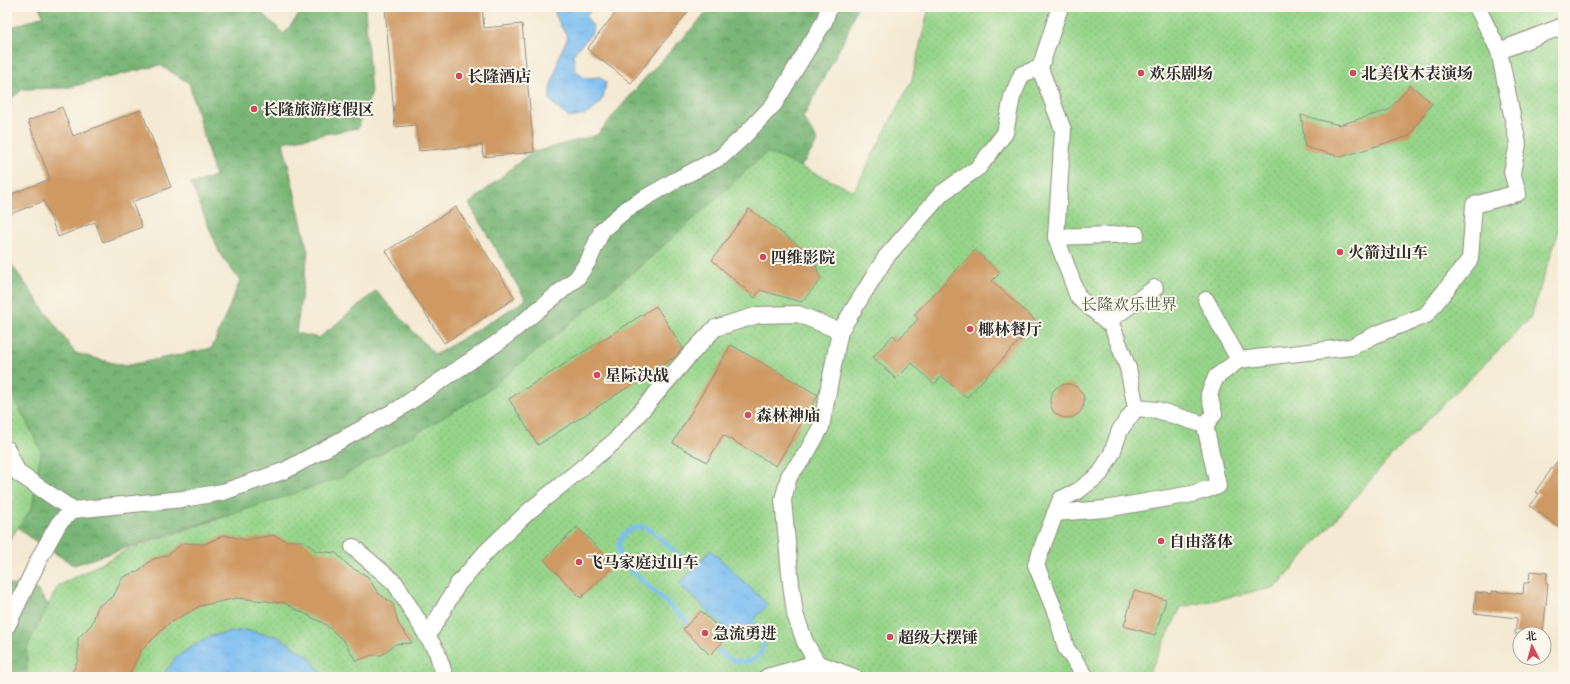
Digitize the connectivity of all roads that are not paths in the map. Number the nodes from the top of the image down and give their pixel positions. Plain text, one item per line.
1 (829, 7) edge
2 (1060, 7) edge
3 (1477, 7) edge
4 (1563, 26) edge
5 (1499, 51) junction
6 (1040, 68) junction
7 (1136, 234) dead end
8 (1056, 237) junction
9 (1155, 288) dead end
10 (1206, 300) dead end
11 (1107, 322) junction
12 (840, 331) junction
13 (1239, 360) junction
14 (1136, 408) junction
15 (1205, 425) junction
16 (7, 449) edge
17 (73, 510) junction
18 (1056, 513) junction
19 (353, 547) dead end
20 (7, 626) edge
21 (428, 637) junction
22 (817, 663) junction
23 (445, 677) edge
24 (767, 677) edge
25 (854, 677) edge
26 (1086, 677) edge

1 - 17 street
2 - 6 street
3 - 5 street
4 - 5 street
5 - 13 street
6 - 8 street
6 - 12 street
7 - 8 street
8 - 11 street
9 - 11 street
10 - 13 street
11 - 14 street
12 - 21 street
12 - 22 street
13 - 15 street
14 - 15 street
14 - 18 street
15 - 18 street
16 - 17 street
17 - 20 street
18 - 26 street
19 - 21 street
21 - 23 street
22 - 24 street
22 - 25 street

